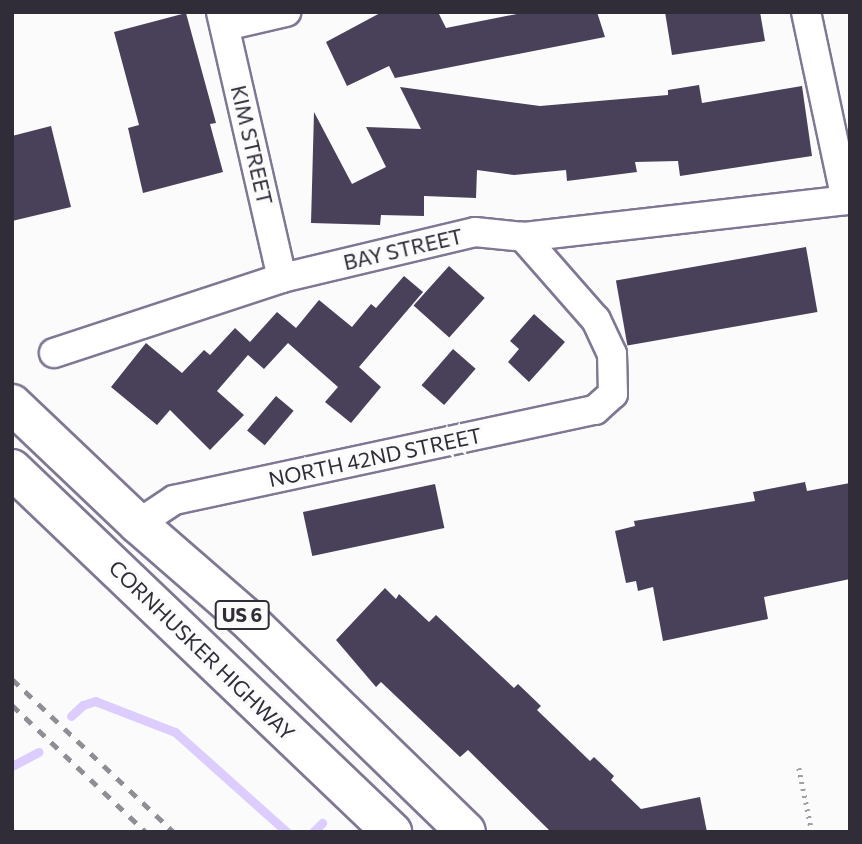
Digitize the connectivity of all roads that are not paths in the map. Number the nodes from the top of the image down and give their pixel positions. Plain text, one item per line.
1 (286, 12) edge
2 (806, 12) edge
3 (223, 19) edge
4 (523, 237) junction
5 (282, 278) junction
6 (54, 353) dead end
7 (12, 404) edge
8 (12, 469) edge
9 (138, 524) junction
10 (392, 832) edge
11 (466, 832) edge

1 - 3 street
2 - 4 street, BAY STREET
3 - 5 street, KIM STREET
4 - 5 street, BAY STREET
4 - 9 street, NORTH 42ND STREET
5 - 6 street, BAY STREET
7 - 9 main road, US 6
8 - 10 main road, CORNHUSKER HIGHWAY / US 6
9 - 11 main road, US 6

